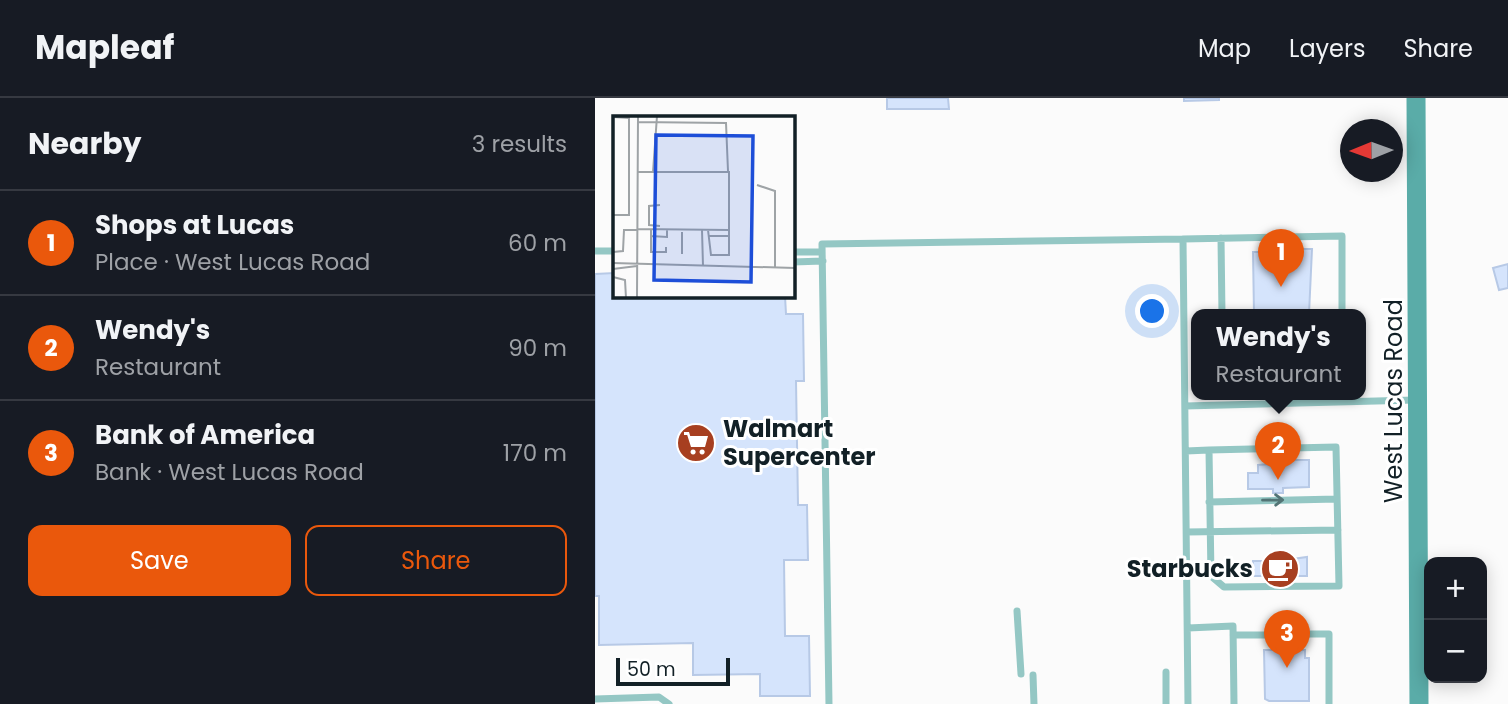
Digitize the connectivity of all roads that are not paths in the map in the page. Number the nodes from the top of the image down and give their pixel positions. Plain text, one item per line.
1 (1416, 98) edge
2 (1221, 238) junction
3 (1183, 239) junction
4 (595, 250) edge
5 (613, 251) edge
6 (795, 252) edge
7 (822, 252) junction
8 (823, 261) junction
9 (795, 262) edge
10 (1222, 309) edge
11 (1342, 309) edge
12 (1184, 370) junction
13 (1191, 370) edge
14 (1419, 400) junction
15 (1185, 406) junction
16 (1209, 450) junction
17 (1186, 451) junction
18 (1337, 499) junction
19 (1209, 502) junction
20 (1338, 530) junction
21 (1210, 531) junction
22 (1187, 532) junction
23 (1017, 611) dead end
24 (1188, 628) junction
25 (1301, 634) dead end
26 (1233, 635) junction
27 (1273, 635) dead end
28 (1166, 672) dead end
29 (1021, 674) dead end
30 (1033, 675) dead end
31 (595, 698) edge
32 (669, 704) edge
33 (829, 704) edge
34 (1034, 704) edge
35 (1166, 704) edge
36 (1188, 704) edge
37 (1234, 704) edge
38 (1329, 704) edge
39 (1419, 704) edge

1 - 14 main road, West Lucas Road
2 - 3 lane
2 - 10 lane
2 - 11 lane
3 - 7 lane
3 - 12 lane
4 - 5 lane
6 - 7 lane
7 - 8 lane
8 - 9 lane
8 - 33 lane
12 - 13 lane
12 - 15 lane
14 - 15 lane
14 - 39 main road, West Lucas Road
15 - 17 lane
16 - 17 lane
16 - 18 lane
16 - 19 lane
17 - 22 lane
19 -> 18 lane
18 - 20 lane
19 - 21 lane
20 - 21 lane
20 - 21 lane
21 - 22 lane
22 - 24 lane
23 - 29 lane
24 - 26 lane
24 - 36 lane
25 - 38 lane
26 - 27 lane
26 - 37 lane
28 - 35 lane
30 - 34 lane
31 - 32 lane

